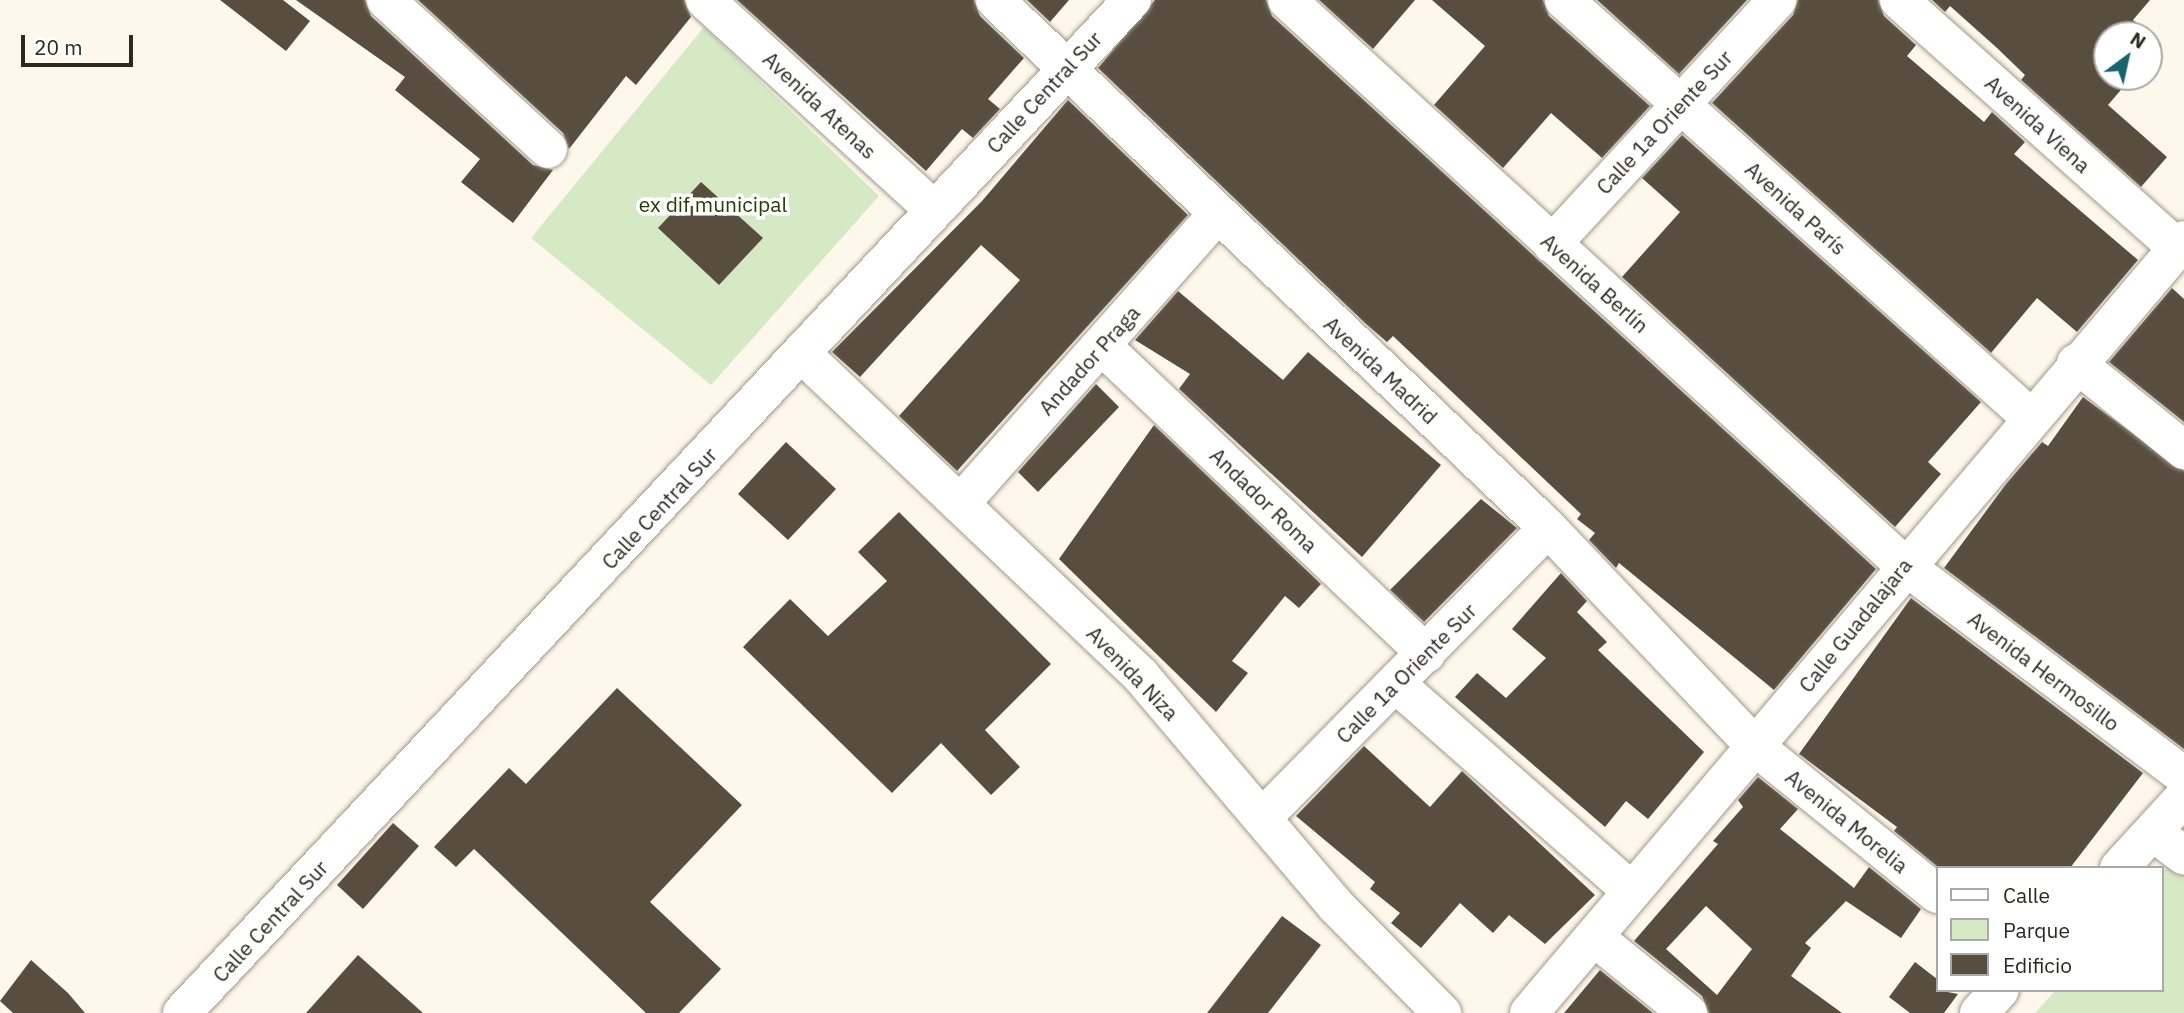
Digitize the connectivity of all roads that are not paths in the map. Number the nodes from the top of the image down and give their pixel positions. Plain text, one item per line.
1 (387, 0) edge
2 (705, 0) edge
3 (995, 0) edge
4 (1132, 0) edge
5 (1287, 0) edge
6 (1563, 0) edge
7 (1777, 0) edge
8 (1899, 0) edge
9 (1065, 68) junction
10 (1680, 104) junction
11 (548, 149) dead end
12 (934, 210) junction
13 (1217, 215) junction
14 (1552, 244) junction
15 (2180, 244) edge
16 (1102, 346) junction
17 (803, 355) junction
18 (2076, 362) junction
19 (2029, 416) junction
20 (2184, 450) edge
21 (960, 504) junction
22 (1548, 528) junction
23 (1904, 565) junction
24 (1426, 654) junction
25 (1396, 684) junction
26 (1757, 748) junction
27 (2184, 776) edge
28 (2184, 797) edge
29 (1262, 818) junction
30 (2153, 832) junction
31 (2184, 855) edge
32 (2121, 866) edge
33 (1632, 891) junction
34 (1936, 893) edge
35 (1594, 937) junction
36 (1998, 992) edge
37 (183, 1013) edge
38 (1442, 1013) edge
39 (1529, 1013) edge
40 (1688, 1013) edge
41 (1979, 1013) edge

1 - 11 street
2 - 12 street, Avenida Atenas
3 - 9 street, Avenida Madrid
4 - 9 street, Calle Central Sur
5 - 14 street, Avenida Berlín
6 - 10 street, Avenida París
7 - 10 street, Calle 1a Oriente Sur
8 - 15 street, Avenida Viena
9 - 12 street, Calle Central Sur
9 - 13 street, Avenida Madrid
10 - 14 street, Calle 1a Oriente Sur
10 - 19 street, Avenida París
12 - 17 street, Calle Central Sur
13 - 16 street, Andador Praga
13 - 22 street, Avenida Madrid
14 - 23 street, Avenida Berlín
15 - 18 street, Calle Guadalajara
16 - 21 street, Andador Praga
16 - 24 street, Andador Roma
17 - 21 street, Avenida Niza
17 - 37 street, Calle Central Sur
18 - 19 street, Calle Guadalajara
18 - 20 street
19 - 23 street, Calle Guadalajara
21 - 29 street, Avenida Niza
22 - 24 street, Calle 1a Oriente Sur
22 - 26 street, Avenida Madrid
23 - 26 street, Calle Guadalajara
23 - 27 street, Avenida Hermosillo
24 - 25 street, Calle 1a Oriente Sur
25 - 29 street, Calle 1a Oriente Sur
25 - 33 street
26 - 33 street, Calle Guadalajara
26 - 34 street, Avenida Morelia
28 - 30 street
29 - 38 street, Avenida Niza
30 - 31 street
30 - 32 street
33 - 35 street, Calle Guadalajara
35 - 39 street, Calle Guadalajara
35 - 40 street
36 - 41 street

